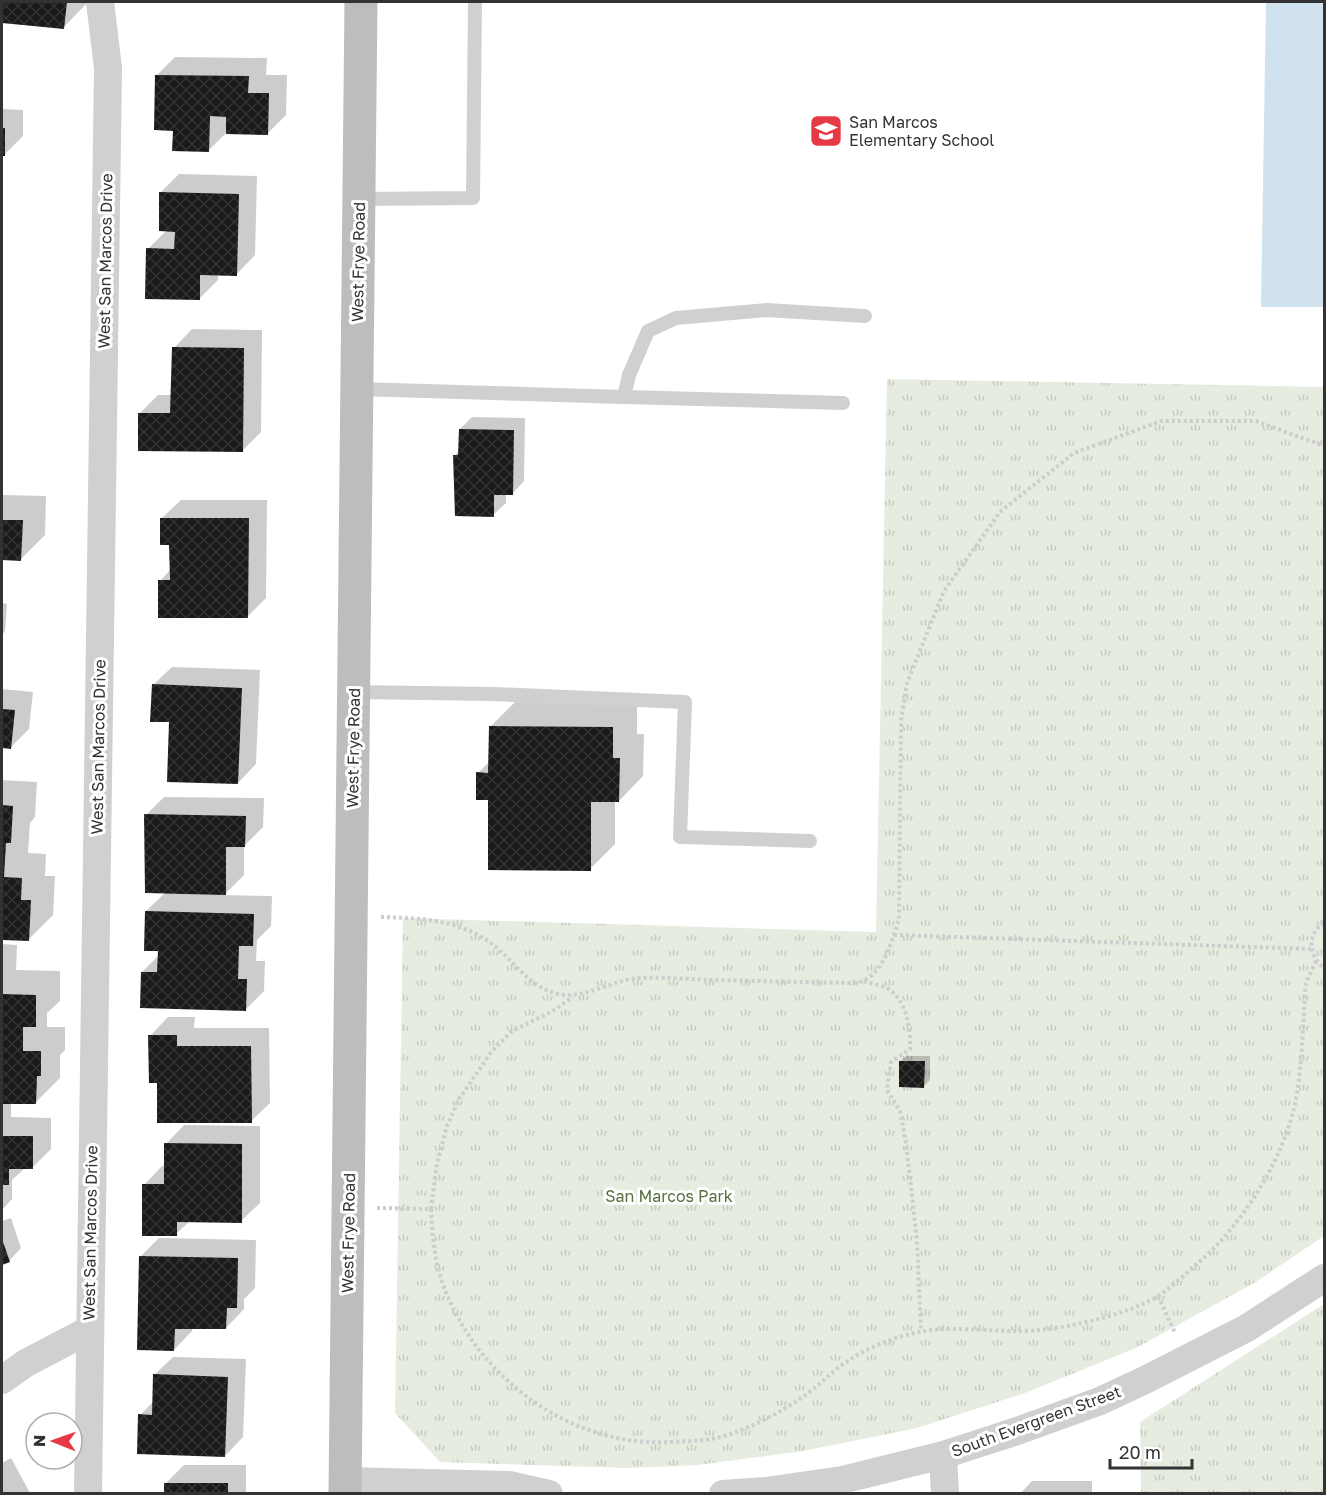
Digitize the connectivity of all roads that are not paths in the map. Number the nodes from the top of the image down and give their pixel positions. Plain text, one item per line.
1 (100, 2) edge
2 (361, 2) edge
3 (475, 2) edge
4 (359, 198) junction
5 (865, 316) dead end
6 (357, 389) junction
7 (624, 397) junction
8 (843, 403) dead end
9 (354, 692) junction
10 (810, 841) dead end
11 (1324, 1278) edge
12 (89, 1330) junction
13 (2, 1380) edge
14 (943, 1455) junction
15 (345, 1487) edge
16 (88, 1494) edge
17 (549, 1494) edge
18 (723, 1494) edge
19 (945, 1494) edge

1 - 12 street, West San Marcos Drive
2 - 4 street, West Frye Road
3 - 4 lane
4 - 6 street, West Frye Road
5 - 7 lane
6 - 7 lane
6 - 9 street, West Frye Road
7 - 8 lane
9 - 10 lane
9 - 15 street, West Frye Road
11 - 14 street, South Evergreen Street
12 - 13 street
12 - 16 street, West San Marcos Drive
14 - 18 street, South Evergreen Street
14 - 19 street
15 - 17 street

